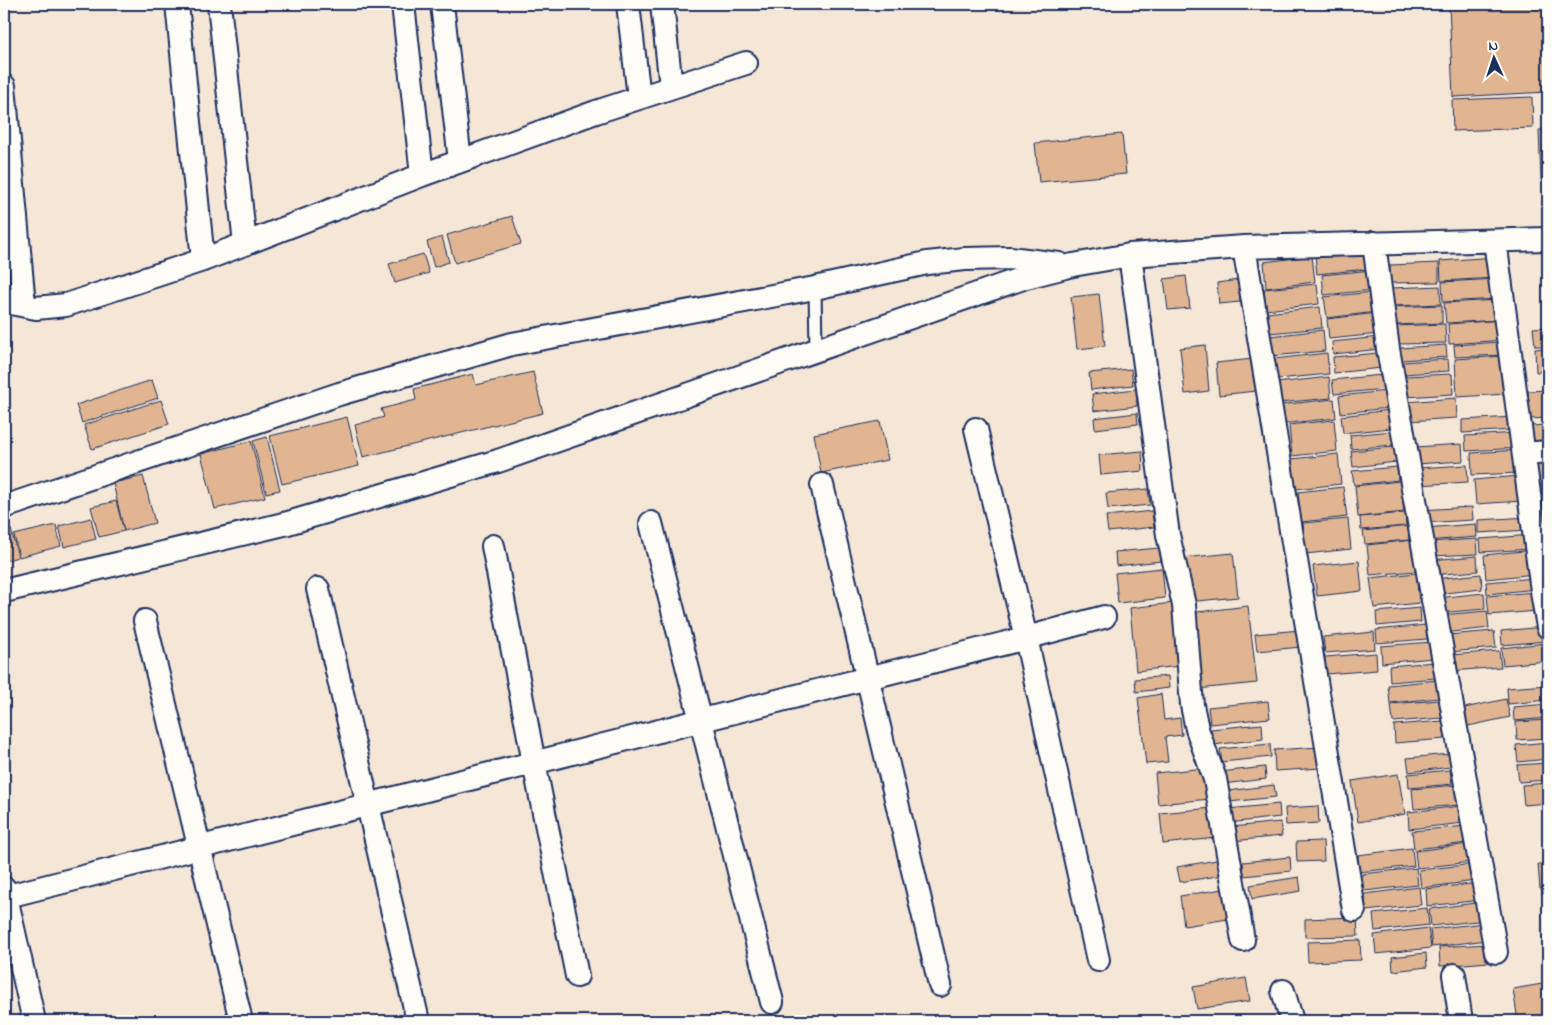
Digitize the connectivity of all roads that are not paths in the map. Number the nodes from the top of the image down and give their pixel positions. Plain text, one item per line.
1 (177, 4) edge
2 (219, 4) edge
3 (403, 4) edge
4 (442, 4) edge
5 (628, 4) edge
6 (662, 4) edge
7 (746, 63) dead end
8 (4, 86) edge
9 (671, 87) junction
10 (639, 97) junction
11 (460, 162) junction
12 (422, 175) junction
13 (1548, 239) edge
14 (1495, 241) junction
15 (1374, 243) junction
16 (245, 244) junction
17 (1244, 247) junction
18 (1130, 255) junction
19 (203, 260) junction
20 (1073, 266) junction
21 (815, 288) junction
22 (4, 297) edge
23 (24, 305) junction
24 (816, 351) junction
25 (976, 428) dead end
26 (1548, 452) edge
27 (1524, 454) junction
28 (822, 485) dead end
29 (4, 507) edge
30 (651, 522) dead end
31 (493, 546) dead end
32 (1545, 578) edge
33 (318, 589) dead end
34 (4, 591) edge
35 (1104, 618) dead end
36 (145, 621) dead end
37 (1548, 628) edge
38 (1026, 638) junction
39 (868, 678) junction
40 (701, 720) junction
41 (534, 763) junction
42 (368, 805) junction
43 (200, 848) junction
44 (4, 894) edge
45 (1354, 910) dead end
46 (1243, 940) dead end
47 (1496, 952) dead end
48 (1098, 960) dead end
49 (1454, 975) dead end
50 (577, 976) dead end
51 (940, 985) dead end
52 (1284, 991) dead end
53 (772, 1002) dead end
54 (34, 1021) edge
55 (241, 1021) edge
56 (418, 1021) edge
57 (1292, 1021) edge
58 (1461, 1021) edge

1 - 19 street
2 - 16 street
3 - 12 street
4 - 11 street
5 - 10 street
6 - 9 street
7 - 9 street
8 - 23 street
9 - 10 street
10 - 11 street
11 - 12 street
12 - 16 street
13 - 14 street
14 - 15 street
14 - 27 street
15 - 17 street
15 - 47 street
16 - 19 street
17 - 18 street
17 - 45 street
18 - 20 street
18 - 46 street
19 - 23 street
20 - 21 street
20 - 24 street
21 - 24 lane
21 - 29 street
22 - 23 street
24 - 34 street
25 - 38 street
26 - 27 street
27 - 32 street
28 - 39 street
30 - 40 street
31 - 41 street
32 - 37 street
33 - 42 street
35 - 38 street
36 - 43 street
38 - 39 street
38 - 48 street
39 - 40 street
39 - 51 street
40 - 41 street
40 - 53 street
41 - 42 street
41 - 50 street
42 - 43 street
42 - 56 street
43 - 44 street
43 - 55 street
44 - 54 street
49 - 58 street
52 - 57 street

